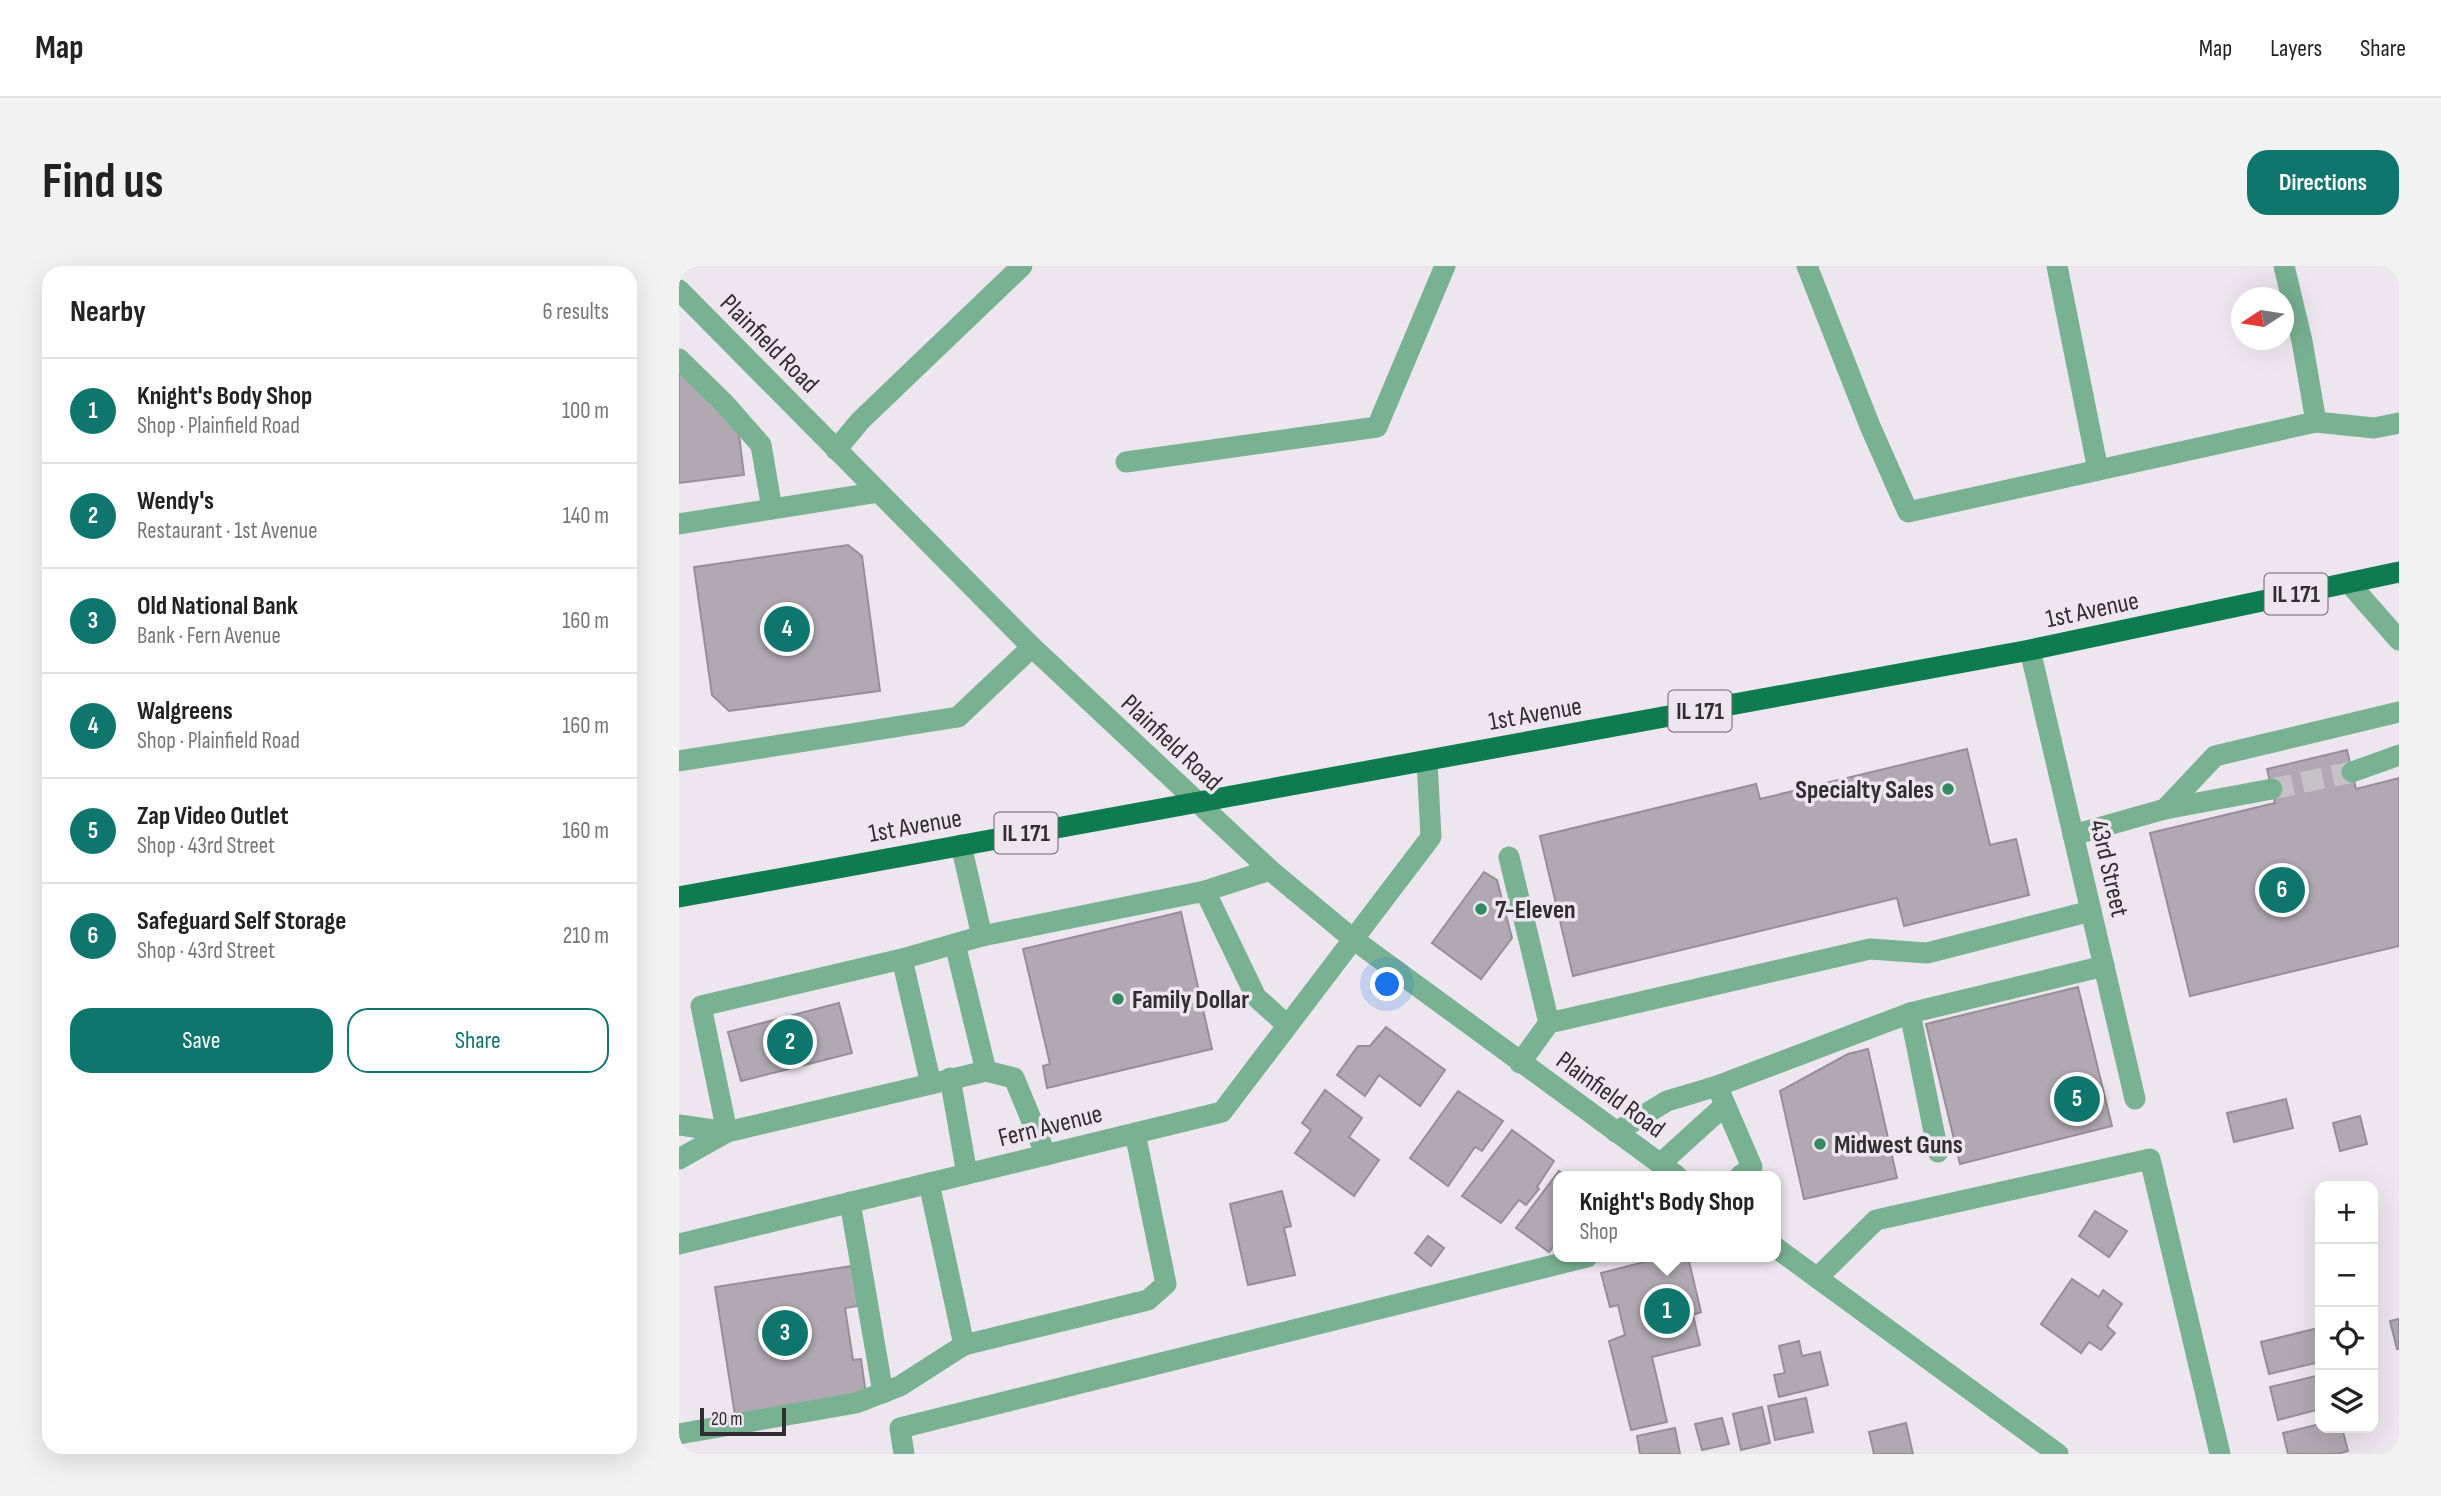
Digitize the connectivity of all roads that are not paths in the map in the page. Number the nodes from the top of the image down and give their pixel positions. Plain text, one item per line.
1 (1022, 266) edge
2 (1445, 266) edge
3 (1807, 266) edge
4 (2057, 266) edge
5 (2284, 266) edge
6 (679, 290) edge
7 (679, 359) edge
8 (2316, 422) junction
9 (2399, 423) edge
10 (836, 450) junction
11 (1126, 462) dead end
12 (2098, 470) junction
13 (879, 492) junction
14 (772, 509) junction
15 (679, 524) edge
16 (2399, 572) edge
17 (2349, 583) junction
18 (2399, 640) edge
19 (1032, 647) junction
20 (2029, 650) junction
21 (2399, 712) edge
22 (2399, 755) edge
23 (679, 761) edge
24 (1427, 761) junction
25 (2352, 772) tunnel mouth
26 (2272, 789) tunnel mouth
27 (1195, 802) junction
28 (2165, 809) junction
29 (2073, 835) junction
30 (961, 845) junction
31 (1509, 858) dead end
32 (1270, 870) junction
33 (1205, 891) junction
34 (679, 897) edge
35 (2091, 911) junction
36 (982, 936) junction
37 (1353, 939) junction
38 (955, 944) junction
39 (902, 959) junction
40 (2104, 966) junction
41 (1910, 1013) junction
42 (1549, 1023) junction
43 (1287, 1025) junction
44 (1520, 1063) junction
45 (986, 1071) junction
46 (940, 1081) junction
47 (1721, 1095) junction
48 (2136, 1098) dead end
49 (679, 1125) edge
50 (727, 1132) junction
51 (1616, 1132) junction
52 (1135, 1133) junction
53 (1938, 1152) dead end
54 (1046, 1155) junction
55 (679, 1159) edge
56 (1668, 1170) edge
57 (1747, 1171) edge
58 (967, 1174) junction
59 (929, 1183) junction
60 (850, 1202) junction
61 (679, 1244) edge
62 (1781, 1251) edge
63 (1567, 1262) edge
64 (1817, 1278) junction
65 (964, 1345) junction
66 (883, 1393) junction
67 (679, 1434) edge
68 (904, 1454) edge
69 (2058, 1454) edge
70 (2220, 1454) edge

1 - 10 street
2 - 11 street
3 - 12 street
4 - 12 street
5 - 8 street
6 - 10 street, Plainfield Road
7 - 14 street
8 - 9 street
8 - 12 street
10 - 13 street, Plainfield Road
13 - 14 street
13 - 19 street, Plainfield Road
14 - 15 street
16 - 17 main road, 1st Avenue / IL 171
17 - 18 street
17 - 20 main road, 1st Avenue / IL 171
19 - 23 street
19 - 27 street, Plainfield Road
20 - 24 main road, 1st Avenue / IL 171
20 - 29 street, 43rd Street
21 - 28 street
22 - 25 street
24 - 27 main road, 1st Avenue / IL 171
24 - 37 street, Fern Avenue
26 - 28 street
27 - 30 main road, 1st Avenue / IL 171
27 - 32 street, Plainfield Road
28 - 29 street
29 - 35 street, 43rd Street
30 - 34 main road, 1st Avenue / IL 171
30 - 36 street
31 - 42 street
32 - 33 street
32 - 37 street, Plainfield Road
33 - 36 street
33 - 43 street
35 - 40 street, 43rd Street
35 - 42 street
36 - 38 street
37 - 43 street, Fern Avenue
37 - 44 street, Plainfield Road
38 - 39 street
38 - 45 street
39 - 46 street
39 - 50 street
40 - 41 street
40 - 48 street, 43rd Street
41 - 47 street
41 - 53 street
42 - 44 street
43 - 52 street, Fern Avenue
44 - 51 street, Plainfield Road
45 - 46 street
45 - 54 street
46 - 50 street
46 - 58 street
47 - 51 street
47 - 56 street
47 - 57 street
49 - 50 street
50 - 55 street
51 - 56 street, Plainfield Road
52 - 54 street, Fern Avenue
52 - 65 street
54 - 58 street, Fern Avenue
58 - 59 street, Fern Avenue
59 - 60 street, Fern Avenue
59 - 65 street
60 - 61 street, Fern Avenue
60 - 66 street
62 - 64 street
63 - 68 street
64 - 69 street
64 - 70 street
65 - 66 street
66 - 67 street

